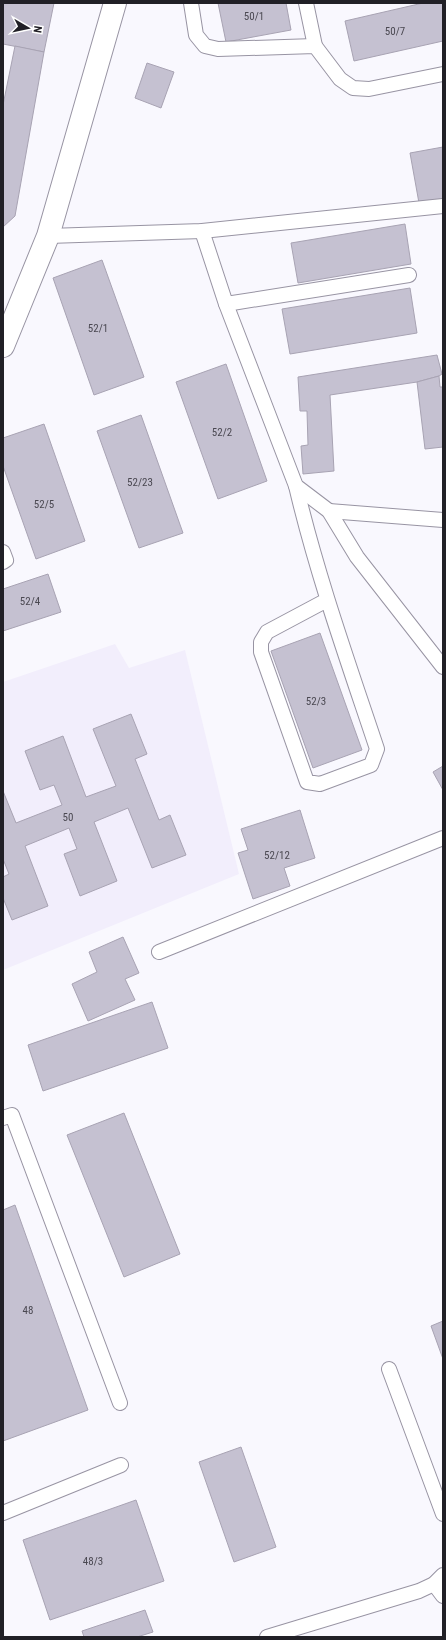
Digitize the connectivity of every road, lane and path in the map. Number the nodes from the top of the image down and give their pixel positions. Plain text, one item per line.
1 (115, 3) edge
2 (190, 3) edge
3 (306, 3) edge
4 (314, 46) junction
5 (443, 74) edge
6 (443, 206) edge
7 (202, 231) junction
8 (48, 236) junction
9 (408, 275) dead end
10 (226, 304) junction
11 (3, 346) edge
12 (296, 486) junction
13 (329, 511) junction
14 (443, 520) edge
15 (3, 552) edge
16 (3, 562) edge
17 (327, 600) junction
18 (443, 667) edge
19 (443, 838) edge
20 (159, 952) dead end
21 (3, 1118) edge
22 (389, 1369) dead end
23 (120, 1403) dead end
24 (121, 1464) dead end
25 (3, 1512) edge
26 (443, 1514) edge
27 (438, 1580) edge
28 (443, 1596) edge
29 (267, 1637) edge

1 - 8 street
2 - 4 lane
3 - 4 lane
4 - 5 lane
6 - 7 lane
7 - 8 lane
7 - 10 lane
8 - 11 street
9 - 10 lane
10 - 12 lane
12 - 13 lane
12 - 17 lane
13 - 14 lane
13 - 18 lane
15 - 16 lane
17 - 17 lane
19 - 20 lane
21 - 23 lane
22 - 26 lane
24 - 25 lane
27 - 28 lane
27 - 29 lane

